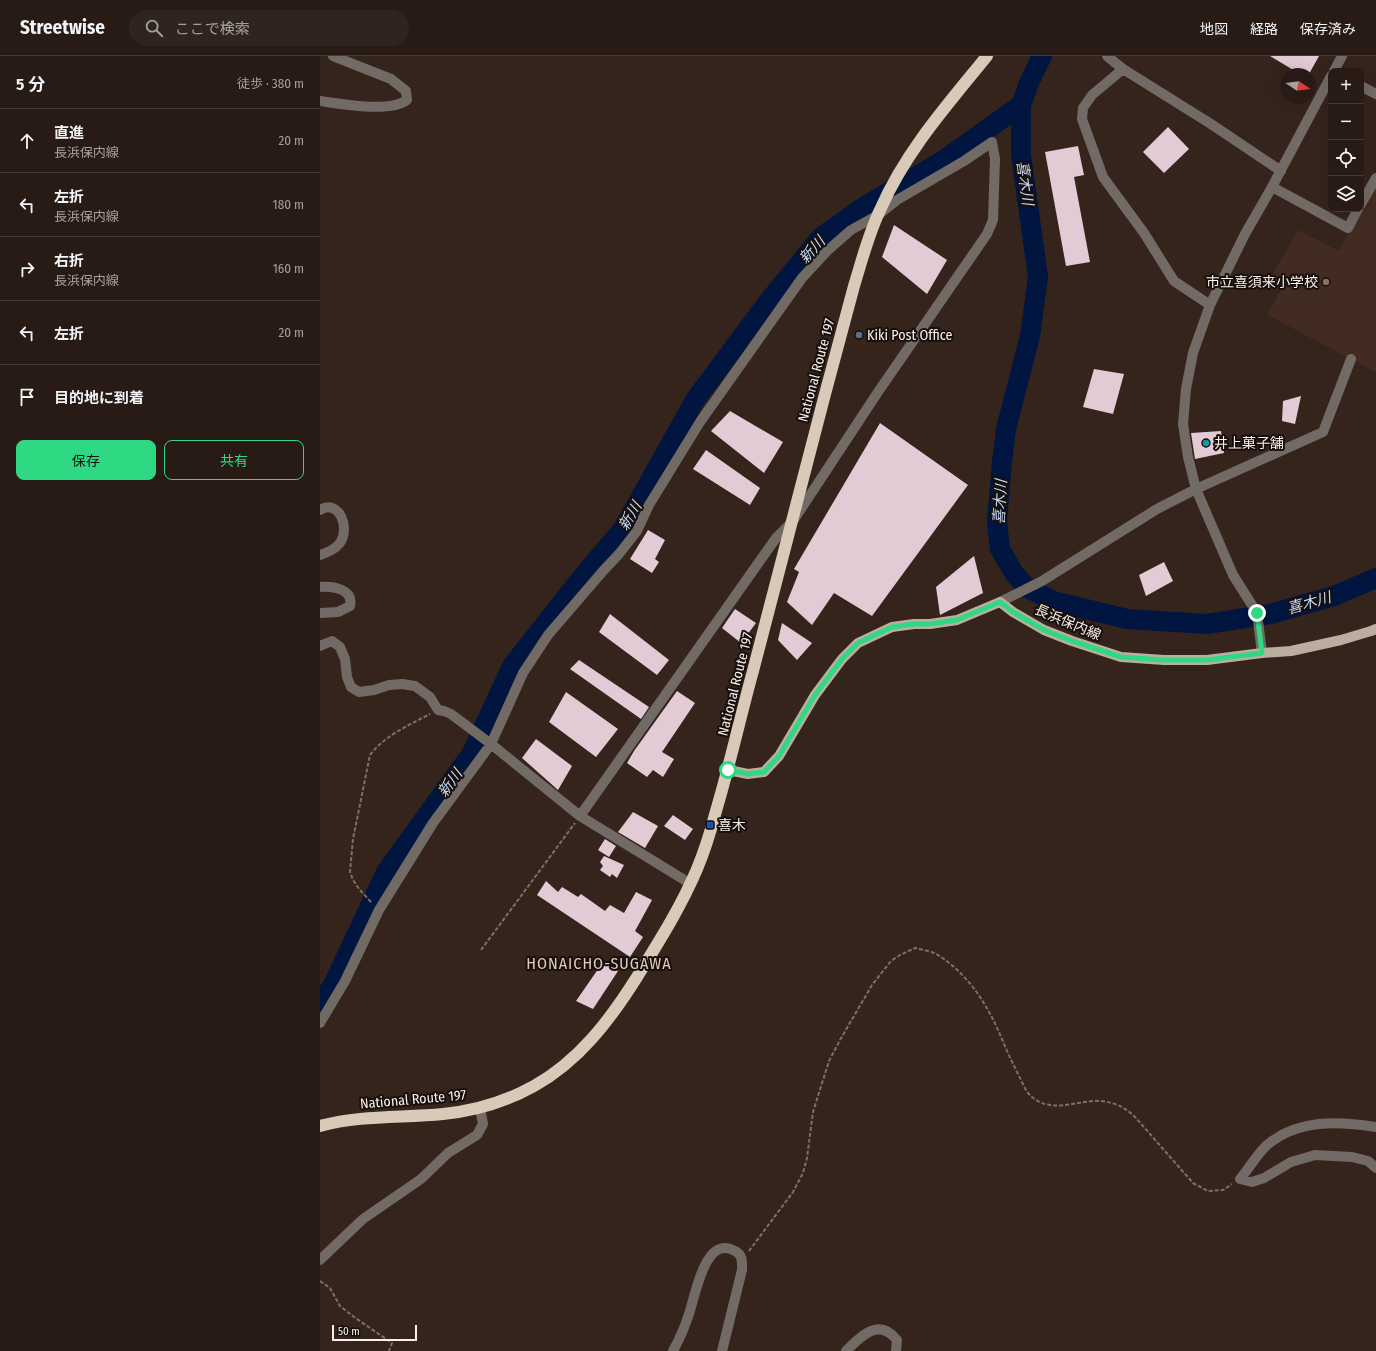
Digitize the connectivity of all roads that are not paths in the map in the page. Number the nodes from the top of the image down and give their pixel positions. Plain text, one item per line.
1 (986, 56) edge
2 (1108, 56) edge
3 (1342, 56) edge
4 (336, 57) edge
5 (1336, 68) edge
6 (1123, 69) junction
7 (1328, 82) edge
8 (1364, 88) edge
9 (1376, 94) edge
10 (320, 101) edge
11 (1281, 170) junction
12 (1376, 178) edge
13 (1272, 187) junction
14 (1364, 199) edge
15 (879, 211) junction
16 (1356, 212) edge
17 (1210, 305) junction
18 (1351, 359) dead end
19 (1196, 489) junction
20 (320, 510) edge
21 (793, 521) junction
22 (320, 555) edge
23 (320, 587) edge
24 (1003, 600) junction
25 (320, 613) edge
26 (1376, 629) edge
27 (320, 646) edge
28 (1261, 650) junction
29 (491, 744) junction
30 (728, 770) junction
31 (580, 816) junction
32 (691, 884) junction
33 (320, 1023) edge
34 (480, 1108) junction
35 (320, 1126) edge
36 (1376, 1127) edge
37 (1376, 1168) edge
38 (320, 1260) edge
39 (673, 1351) edge
40 (722, 1351) edge
41 (846, 1351) edge
42 (896, 1351) edge

1 - 15 highway, National Route 197
2 - 6 street
3 - 5 street
4 - 10 street
6 - 11 street
6 - 17 street
7 - 11 street
8 - 9 street
11 - 13 street
12 - 14 street
13 - 16 street
13 - 17 street
15 - 21 highway, National Route 197
15 - 21 street
15 - 29 street
17 - 19 street
18 - 19 street
19 - 24 street
19 - 28 street
20 - 22 street
21 - 30 highway, National Route 197
21 - 31 street
23 - 25 street
24 - 28 main road, 長浜保内線
24 - 30 main road
26 - 28 main road, 長浜保内線
27 - 29 street
29 - 31 street
29 - 33 street
30 - 32 highway, National Route 197
31 - 32 street
32 - 34 highway, National Route 197
34 - 35 highway, National Route 197
34 - 38 street
36 - 37 street
39 - 40 street
41 - 42 street

